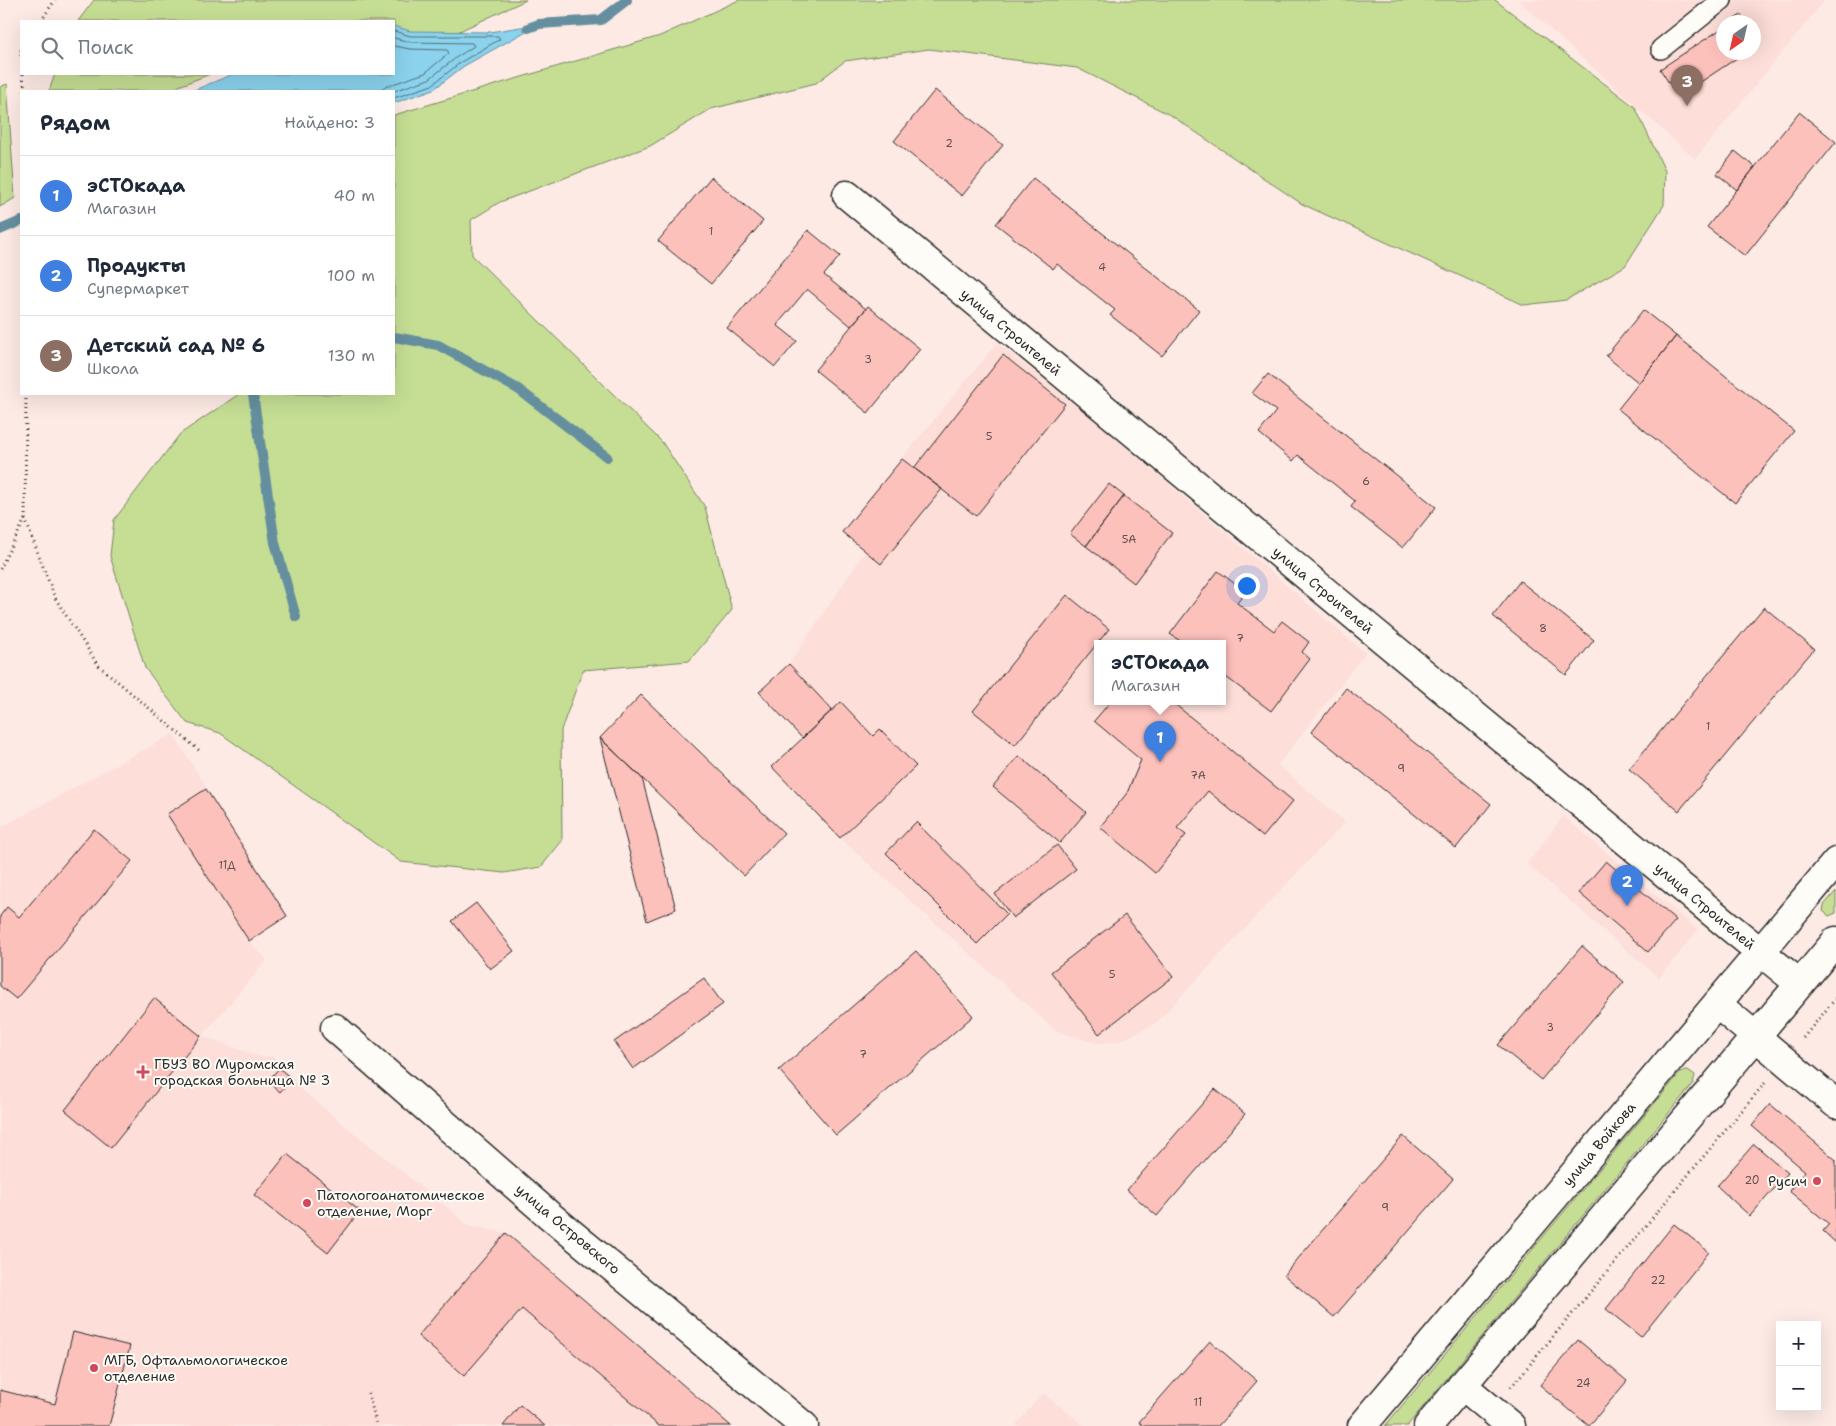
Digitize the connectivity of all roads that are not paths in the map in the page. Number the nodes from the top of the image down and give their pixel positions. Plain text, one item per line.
1 (1722, 0) edge
2 (1661, 49) dead end
3 (847, 195) dead end
4 (1836, 862) edge
5 (1836, 942) edge
6 (1760, 952) junction
7 (1800, 984) junction
8 (1717, 1004) junction
9 (335, 1028) dead end
10 (1756, 1036) junction
11 (1836, 1104) edge
12 (1462, 1385) junction
13 (1501, 1418) edge
14 (804, 1426) edge
15 (1362, 1426) edge
16 (1428, 1426) edge

1 - 2 lane
3 - 6 street, улица Строителей
4 - 6 street, улица Войкова
5 - 7 street
6 - 7 street, улица Строителей
6 - 8 street, улица Войкова
7 - 10 street
8 - 10 street
8 - 15 street, улица Войкова
9 - 14 street, улица Островского
10 - 11 street
10 - 12 street
12 - 13 street
12 - 16 street

